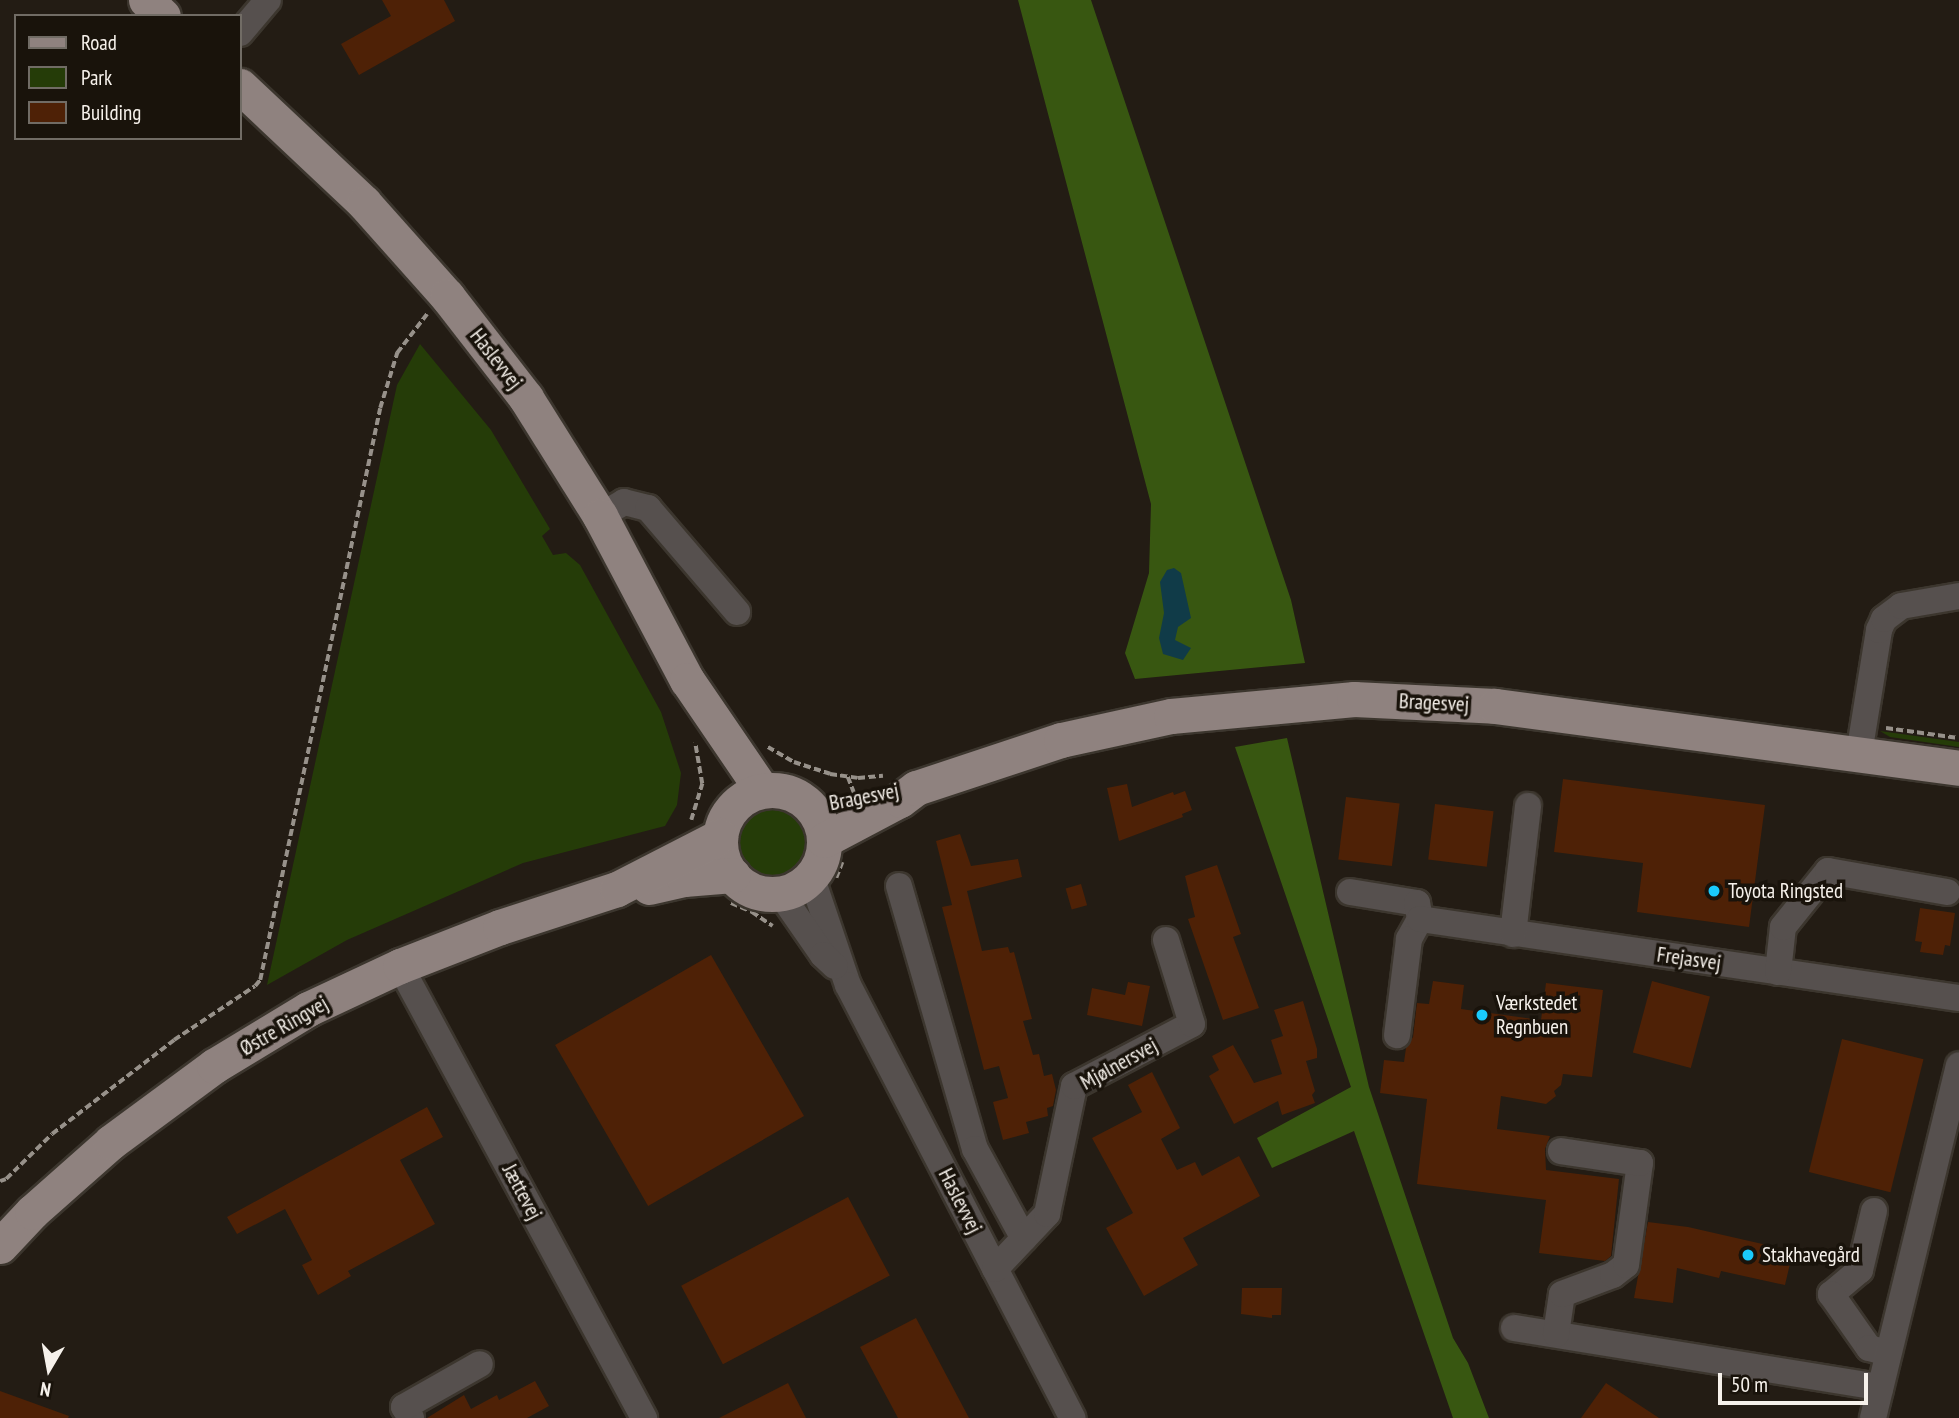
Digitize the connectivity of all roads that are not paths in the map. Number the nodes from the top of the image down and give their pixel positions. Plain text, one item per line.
1 (146, 0) edge
2 (268, 0) edge
3 (161, 14) edge
4 (242, 31) edge
5 (242, 88) edge
6 (600, 516) junction
7 (1959, 596) edge
8 (737, 612) dead end
9 (1859, 754) junction
10 (1959, 768) edge
11 (916, 788) junction
12 (1528, 806) dead end
13 (811, 807) junction
14 (739, 811) junction
15 (836, 846) junction
16 (733, 875) junction
17 (823, 879) junction
18 (899, 886) dead end
19 (617, 889) junction
20 (1350, 892) dead end
21 (1947, 892) dead end
22 (780, 893) junction
23 (1420, 919) junction
24 (1513, 934) junction
25 (1166, 940) dead end
26 (400, 966) junction
27 (1778, 972) junction
28 (848, 985) junction
29 (1959, 998) edge
30 (1397, 1035) dead end
31 (1959, 1069) edge
32 (1561, 1152) dead end
33 (1874, 1212) dead end
34 (1024, 1239) junction
35 (0, 1246) edge
36 (995, 1269) junction
37 (1514, 1328) dead end
38 (1556, 1334) junction
39 (1888, 1353) junction
40 (480, 1364) dead end
41 (1880, 1387) junction
42 (411, 1418) edge
43 (644, 1418) edge
44 (1072, 1418) edge
45 (1872, 1418) edge

1 - 3 main road
2 - 4 street
5 - 6 main road, Haslevvej
6 - 8 street
6 - 14 main road, Haslevvej
7 - 9 street
9 - 10 main road, Bragesvej
9 - 11 main road, Bragesvej
11 - 13 main road, Bragesvej
11 - 15 main road, Bragesvej
12 - 24 street
13 - 14 main road
13 - 15 main road
14 - 16 main road
14 - 19 main road, Østre Ringvej
15 - 17 main road
16 - 19 main road, Østre Ringvej
16 - 22 main road
17 - 22 main road
17 - 28 street, Haslevvej
18 - 34 street
19 - 26 main road, Østre Ringvej
20 - 23 street
21 - 27 street
22 - 28 street, Haslevvej
23 - 24 street, Frejasvej
23 - 30 street
24 - 27 street, Frejasvej
25 - 34 street, Mjølnersvej
26 - 35 main road, Østre Ringvej
26 - 43 street, Jættevej
27 - 29 street, Frejasvej
28 - 36 street, Haslevvej
31 - 39 street
32 - 38 street
33 - 39 street
34 - 36 street, Mjølnersvej
36 - 44 street, Haslevvej
37 - 38 street
38 - 41 street
39 - 41 street
40 - 42 street
41 - 45 street

